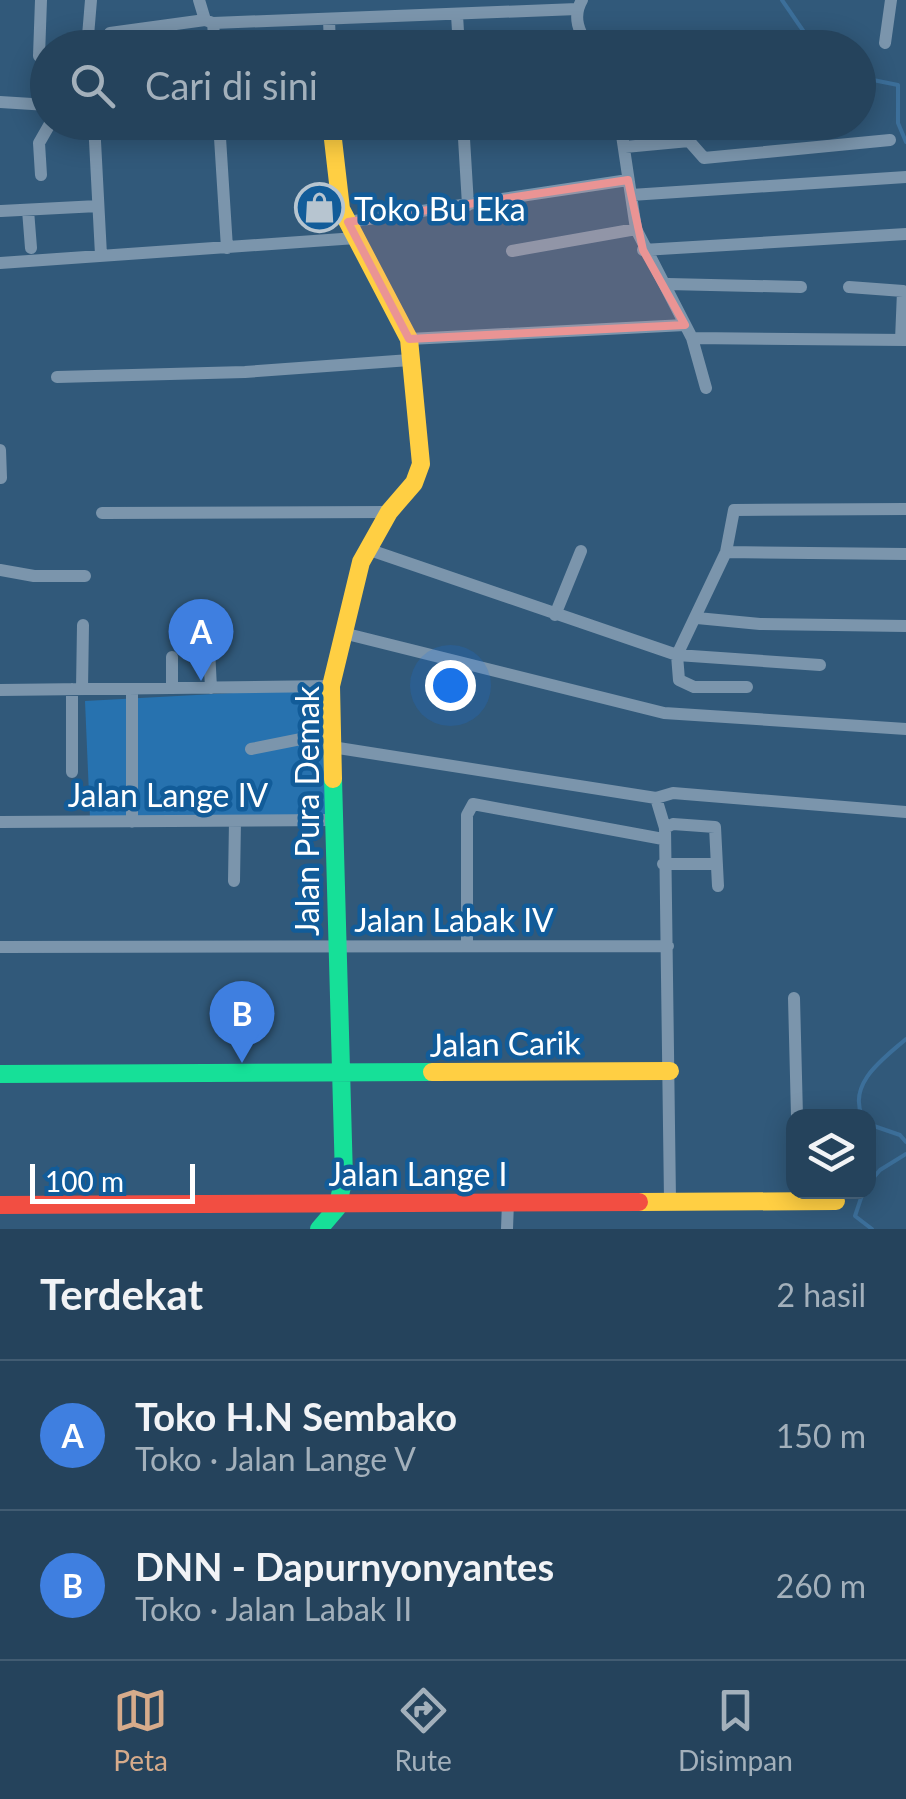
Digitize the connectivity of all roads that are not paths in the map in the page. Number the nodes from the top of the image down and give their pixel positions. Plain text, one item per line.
1 (41, 0) edge
2 (91, 0) edge
3 (199, 0) edge
4 (891, 0) edge
5 (580, 5) edge
6 (457, 14) junction
7 (329, 18) junction
8 (209, 22) junction
9 (40, 30) edge
10 (88, 30) edge
11 (137, 30) edge
12 (211, 30) edge
13 (329, 30) edge
14 (458, 30) edge
15 (579, 30) edge
16 (884, 43) dead end
17 (0, 102) edge
18 (30, 104) edge
19 (41, 140) edge
20 (95, 140) edge
21 (220, 140) edge
22 (333, 140) edge
23 (464, 140) edge
24 (624, 140) edge
25 (890, 140) dead end
26 (625, 147) junction
27 (42, 175) dead end
28 (906, 177) edge
29 (628, 180) junction
30 (337, 192) junction
31 (631, 195) junction
32 (311, 196) dead end
33 (468, 205) junction
34 (98, 206) junction
35 (28, 210) junction
36 (1, 212) edge
37 (636, 229) junction
38 (352, 230) junction
39 (906, 234) edge
40 (31, 248) dead end
41 (228, 248) junction
42 (643, 250) junction
43 (512, 251) dead end
44 (101, 255) junction
45 (0, 263) edge
46 (668, 284) junction
47 (849, 287) dead end
48 (802, 288) dead end
49 (689, 332) junction
50 (408, 338) junction
51 (904, 340) edge
52 (410, 360) junction
53 (57, 377) dead end
54 (706, 388) dead end
55 (0, 450) edge
56 (1, 478) edge
57 (906, 509) edge
58 (389, 512) junction
59 (102, 513) dead end
60 (366, 549) junction
61 (581, 551) dead end
62 (726, 552) junction
63 (906, 554) edge
64 (0, 570) edge
65 (85, 576) dead end
66 (555, 615) junction
67 (697, 618) junction
68 (83, 625) dead end
69 (906, 626) edge
70 (208, 630) dead end
71 (343, 633) junction
72 (677, 655) junction
73 (172, 658) dead end
74 (820, 665) dead end
75 (331, 686) junction
76 (746, 687) dead end
77 (132, 688) junction
78 (172, 688) junction
79 (210, 688) junction
80 (77, 689) junction
81 (0, 690) edge
82 (906, 729) edge
83 (332, 740) junction
84 (251, 749) dead end
85 (72, 772) dead end
86 (656, 798) junction
87 (906, 812) edge
88 (335, 820) junction
89 (235, 821) junction
90 (0, 822) edge
91 (132, 822) junction
92 (664, 834) junction
93 (663, 864) junction
94 (717, 864) junction
95 (234, 880) dead end
96 (718, 886) dead end
97 (467, 946) junction
98 (668, 946) junction
99 (0, 948) edge
100 (337, 948) junction
101 (794, 998) dead end
102 (670, 1071) junction
103 (340, 1073) junction
104 (0, 1074) edge
105 (796, 1109) edge
106 (786, 1196) edge
107 (821, 1199) edge
108 (670, 1200) junction
109 (836, 1201) dead end
110 (340, 1202) junction
111 (508, 1202) junction
112 (0, 1206) edge
113 (318, 1229) edge
114 (507, 1229) edge

1 - 9 street
2 - 10 street
3 - 8 street
4 - 16 street
5 - 6 street
5 - 15 street
6 - 7 street
6 - 14 street
7 - 8 street
7 - 13 street
8 - 11 street
8 - 12 street
17 - 18 street
19 - 27 street
20 - 34 street
21 - 41 street
22 - 30 street, Jalan Pura Demak
23 - 33 street
24 - 26 street
25 - 26 street
26 - 29 street
28 - 31 street
29 - 31 street
29 - 33 street
30 - 32 street
30 - 38 street, Jalan Pura Demak
31 - 37 street
33 - 38 street
34 - 35 street
34 - 44 street
35 - 36 street
35 - 40 street
37 - 42 street
37 - 43 street
38 - 41 street
38 - 50 street, Jalan Pura Demak
39 - 42 street
41 - 44 street
42 - 46 street
44 - 45 street
46 - 48 street
46 - 49 street
47 - 51 street
49 - 50 street
49 - 51 street
49 - 54 street
50 - 52 street, Jalan Pura Demak
52 - 53 street
52 - 58 street, Jalan Pura Demak
55 - 56 street
57 - 62 street
58 - 59 street
58 - 60 street, Jalan Pura Demak
60 - 66 street
60 - 71 street, Jalan Pura Demak
61 - 66 street
62 - 63 street
62 - 67 street
64 - 65 street
66 - 72 street
67 - 69 street
67 - 72 street
68 - 80 street
70 - 79 street
71 - 75 street, Jalan Pura Demak
71 - 82 street
72 - 74 street
72 - 76 street
73 - 78 street
75 - 79 street
75 - 83 street, Jalan Pura Demak
77 - 78 street
77 - 80 street
77 - 91 street
78 - 79 street
80 - 81 street
80 - 85 street
83 - 84 street
83 - 86 street
83 - 88 street, Jalan Pura Demak
86 - 87 street
86 - 92 street
88 - 89 street, Jalan Lange IV
88 - 100 street, Jalan Pura Demak
89 - 91 street, Jalan Lange IV
89 - 95 street
90 - 91 street, Jalan Lange IV
92 - 93 street
92 - 94 street
92 - 97 street
93 - 94 street
93 - 98 street
94 - 96 street
97 - 98 street, Jalan Labak IV
97 - 100 street, Jalan Labak IV
98 - 102 street
99 - 100 street, Jalan Labak IV
100 - 103 street, Jalan Pura Demak
101 - 105 street
102 - 103 street, Jalan Carik
102 - 108 street
103 - 104 street, Jalan Carik
103 - 110 street, Jalan Pura Demak
106 - 108 street, Jalan Lange I
107 - 109 street, Jalan Lange I
108 - 111 street, Jalan Lange I
110 - 111 street, Jalan Lange I
110 - 112 street, Jalan Lange I
110 - 113 street
111 - 114 street

